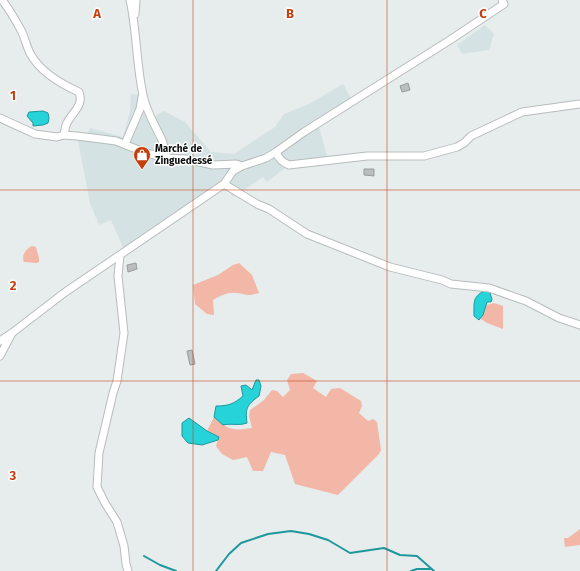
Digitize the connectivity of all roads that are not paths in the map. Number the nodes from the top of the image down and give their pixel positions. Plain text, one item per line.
1 (2, 0) edge
2 (130, 0) edge
3 (136, 0) edge
4 (505, 1) edge
5 (134, 19) junction
6 (143, 95) junction
7 (580, 104) edge
8 (0, 118) edge
9 (64, 135) junction
10 (125, 144) junction
11 (276, 152) junction
12 (167, 158) junction
13 (242, 166) junction
14 (224, 184) junction
15 (120, 255) junction
16 (580, 325) edge
17 (12, 333) junction
18 (0, 341) edge
19 (0, 356) edge
20 (128, 571) edge

1 - 9 street
2 - 5 street
3 - 5 street
4 - 11 street
5 - 6 street
6 - 10 street
6 - 12 street
7 - 11 street
8 - 9 street
9 - 10 street
10 - 12 street
11 - 13 street
12 - 13 street
13 - 14 street
14 - 15 street
14 - 16 street
15 - 17 street
15 - 20 street
17 - 18 street
17 - 19 street

